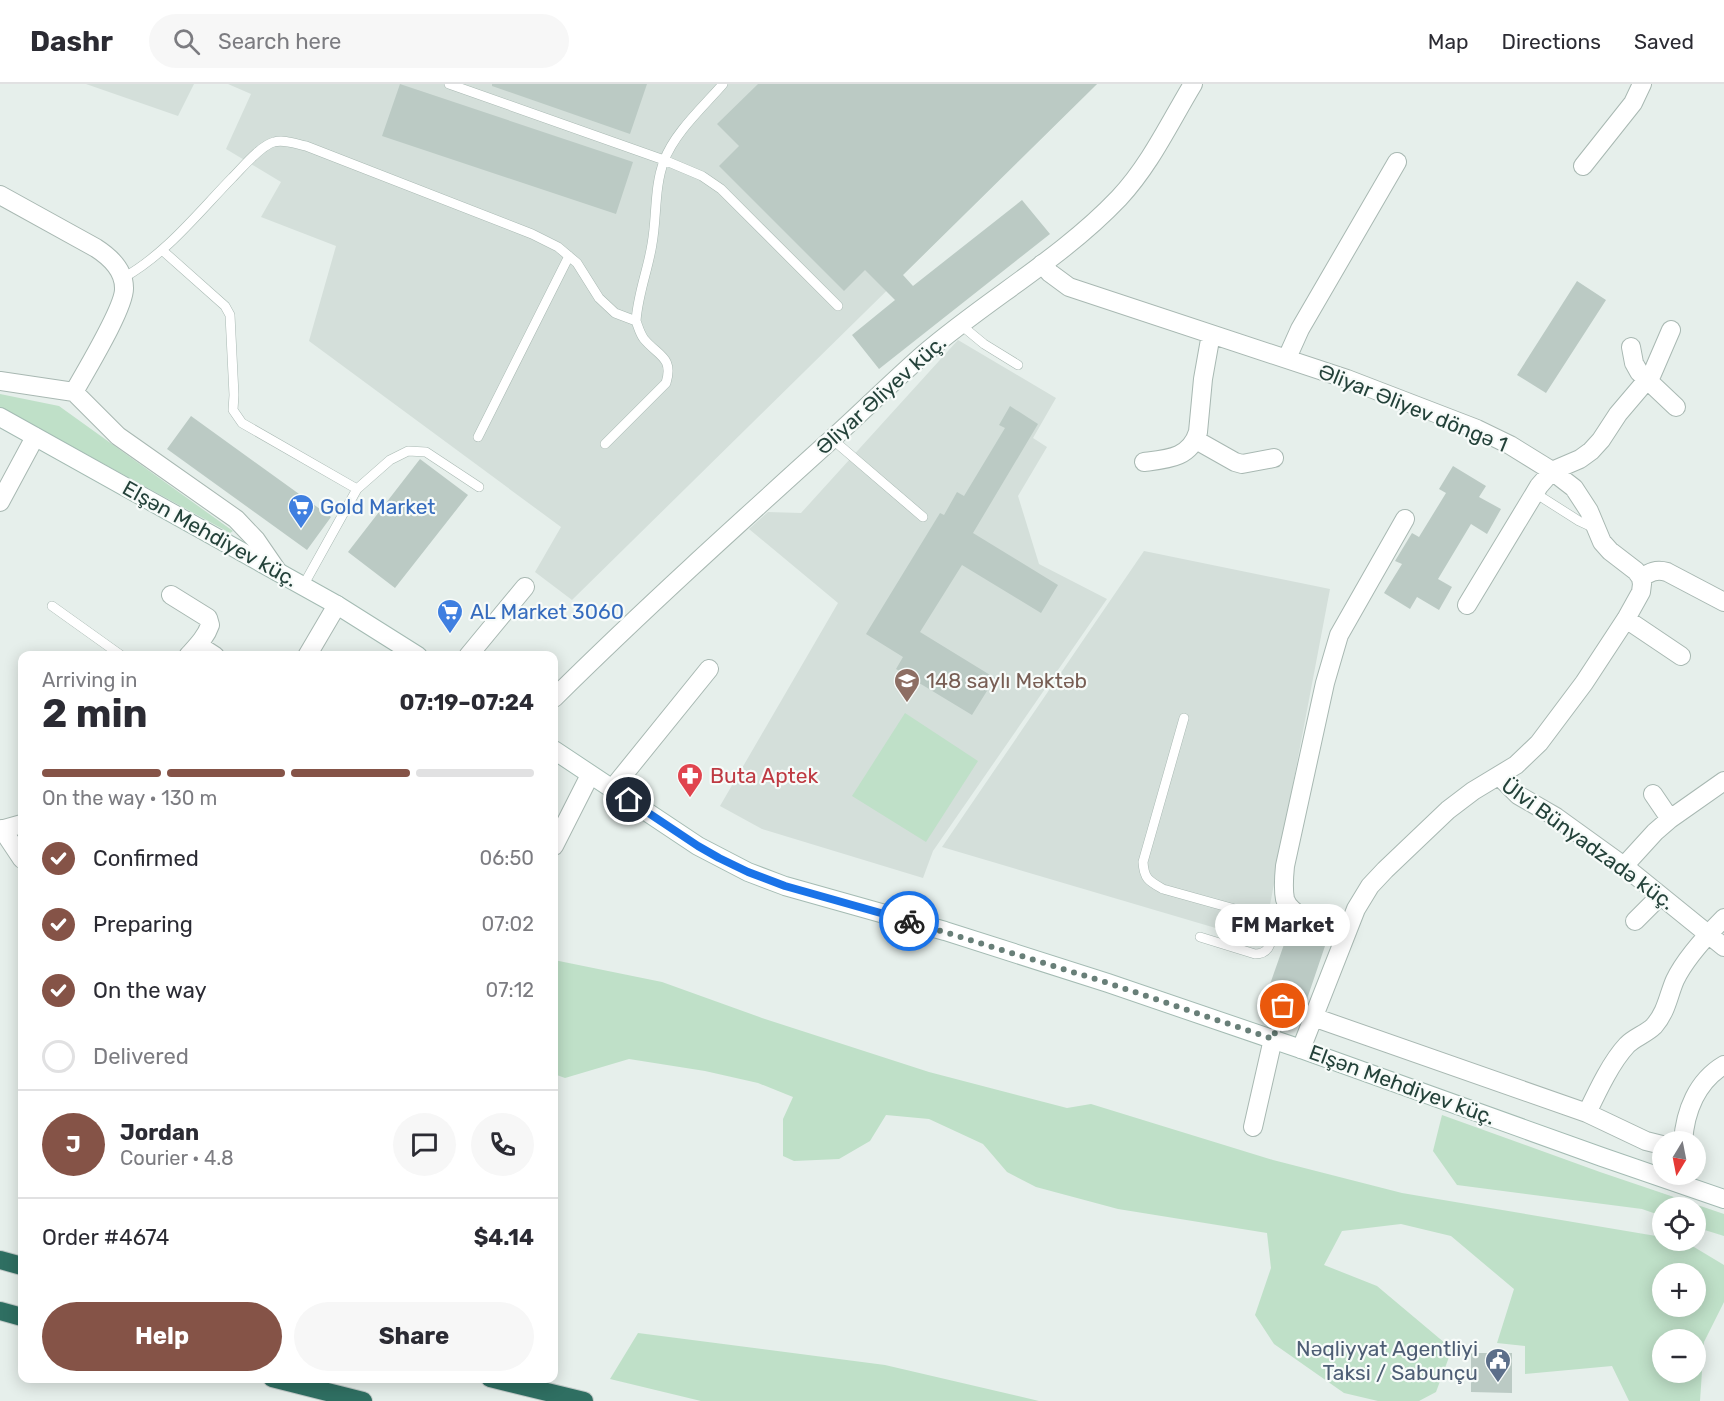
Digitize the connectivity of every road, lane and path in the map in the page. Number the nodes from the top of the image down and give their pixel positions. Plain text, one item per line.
1 (449, 84) edge
2 (723, 84) edge
3 (1193, 84) edge
4 (1642, 84) edge
5 (664, 160) junction
6 (1397, 162) dead end
7 (1583, 166) dead end
8 (0, 195) edge
9 (162, 250) junction
10 (569, 256) junction
11 (1042, 264) junction
12 (123, 278) junction
13 (838, 306) dead end
14 (636, 321) junction
15 (961, 325) junction
16 (1671, 330) dead end
17 (1211, 334) junction
18 (1630, 347) dead end
19 (1287, 358) junction
20 (1018, 365) dead end
21 (1647, 380) junction
22 (0, 381) edge
23 (74, 392) junction
24 (1676, 407) dead end
25 (0, 417) edge
26 (35, 437) junction
27 (478, 437) dead end
28 (832, 438) junction
29 (1196, 440) junction
30 (605, 444) dead end
31 (1274, 458) dead end
32 (1144, 462) dead end
33 (1552, 471) junction
34 (479, 487) dead end
35 (357, 489) junction
36 (1534, 493) junction
37 (0, 502) edge
38 (923, 517) dead end
39 (1405, 519) dead end
40 (1596, 529) junction
41 (278, 572) junction
42 (1641, 578) junction
43 (303, 586) junction
44 (525, 587) dead end
45 (171, 595) dead end
46 (1724, 602) edge
47 (337, 605) junction
48 (1467, 605) dead end
49 (52, 606) dead end
50 (1626, 619) junction
51 (193, 650) edge
52 (115, 651) edge
53 (310, 651) edge
54 (410, 651) edge
55 (472, 651) edge
56 (1681, 656) dead end
57 (709, 669) dead end
58 (558, 694) edge
59 (1184, 718) dead end
60 (558, 753) edge
61 (590, 775) junction
62 (1499, 776) junction
63 (1724, 781) edge
64 (612, 789) junction
65 (1653, 794) dead end
66 (1670, 819) junction
67 (18, 825) edge
68 (1, 829) edge
69 (558, 838) edge
70 (18, 853) edge
71 (1624, 866) junction
72 (1660, 896) junction
73 (1284, 914) junction
74 (1724, 918) edge
75 (1635, 921) dead end
76 (1708, 933) junction
77 (1345, 935) junction
78 (1200, 937) dead end
79 (1724, 947) edge
80 (1283, 1006) dead end
81 (1313, 1017) junction
82 (1273, 1039) junction
83 (1301, 1049) junction
84 (1724, 1065) edge
85 (1587, 1113) junction
86 (1253, 1127) dead end
87 (1684, 1131) edge
88 (1652, 1143) edge
89 (1652, 1170) edge
90 (1692, 1185) edge
91 (1724, 1199) edge
92 (0, 1260) edge
93 (18, 1265) edge
94 (0, 1311) edge
95 (18, 1316) edge
96 (292, 1383) edge
97 (510, 1383) edge
98 (363, 1401) edge
99 (584, 1401) edge

1 - 5 lane
2 - 5 lane
3 - 11 street, Əliyar Əliyev küç.
4 - 7 street
5 - 13 lane
5 - 14 lane
6 - 19 street
8 - 12 street
9 - 10 lane
9 - 12 lane
9 - 35 lane
10 - 14 lane
10 - 27 lane
11 - 15 street, Əliyar Əliyev küç.
11 - 17 street, Əliyar Əliyev döngə 1
12 - 23 street
14 - 30 lane
15 - 20 lane
15 - 28 street, Əliyar Əliyev küç.
16 - 21 street
17 - 19 street, Əliyar Əliyev döngə 1
17 - 29 street
18 - 21 street
19 - 33 street, Əliyar Əliyev döngə 1
21 - 24 street
21 - 33 street
22 - 23 street
23 - 41 street
25 - 26 street, Elşən Mehdiyev küç.
26 - 37 street
26 - 41 street, Elşən Mehdiyev küç.
28 - 38 lane
28 - 58 street, Əliyar Əliyev küç.
29 - 31 street
29 - 32 street
33 - 36 street
33 - 40 street, Əliyar Əliyev döngə 1
34 - 35 lane
35 - 43 lane
36 - 40 lane
36 - 48 street
39 - 73 street
40 - 42 street, Əliyar Əliyev döngə 1
41 - 43 street, Elşən Mehdiyev küç.
42 - 46 street
42 - 50 street
43 - 47 street, Elşən Mehdiyev küç.
44 - 55 street
45 - 51 street
47 - 53 street
47 - 54 street, Elşən Mehdiyev küç.
49 - 52 lane
50 - 56 street
50 - 62 street
57 - 64 street
59 - 73 lane
60 - 61 street, Elşən Mehdiyev küç.
61 - 64 street, Elşən Mehdiyev küç.
61 - 69 street
62 - 71 street, Ülvi Bünyadzadə küç.
62 - 77 street, Ülvi Bünyadzadə küç.
63 - 66 street
64 - 82 street, Elşən Mehdiyev küç.
65 - 66 street
66 - 71 street
67 - 68 street
68 - 70 street
71 - 72 street, Ülvi Bünyadzadə küç.
72 - 75 street
72 - 76 street, Ülvi Bünyadzadə küç.
73 - 77 street
73 - 78 lane
74 - 76 street
76 - 79 street, Ülvi Bünyadzadə küç.
76 - 85 street
77 - 81 street, Ülvi Bünyadzadə küç.
80 - 82 lane
81 - 83 street, Ülvi Bünyadzadə küç.
81 - 85 street
82 - 83 street, Elşən Mehdiyev küç.
82 - 86 street
83 - 89 street, Elşən Mehdiyev küç.
84 - 87 street
85 - 88 street
90 - 91 street, Elşən Mehdiyev küç.
92 - 93 highway
94 - 95 highway
96 - 98 highway
97 - 99 highway

